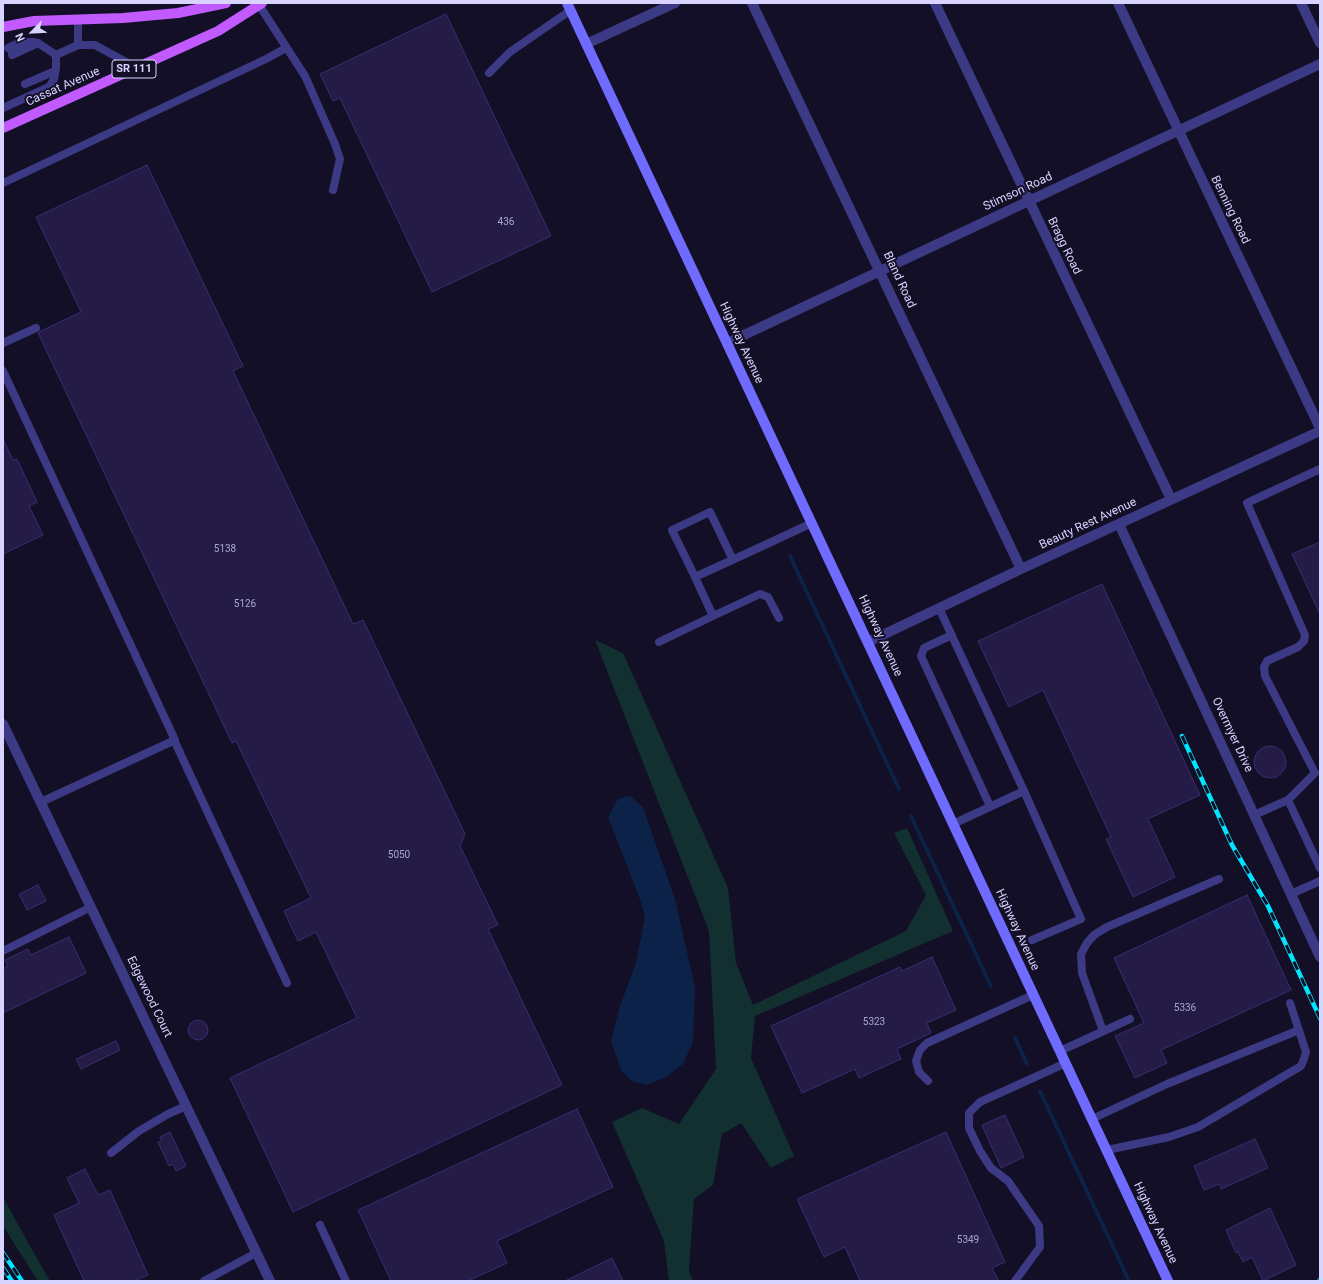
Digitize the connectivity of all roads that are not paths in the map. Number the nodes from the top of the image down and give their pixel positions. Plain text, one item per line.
1 (226, 3) edge
2 (675, 3) edge
3 (752, 3) edge
4 (935, 3) edge
5 (1118, 3) edge
6 (1301, 3) edge
7 (260, 4) edge
8 (569, 7) edge
9 (78, 19) junction
10 (3, 27) edge
11 (586, 44) junction
12 (1320, 44) edge
13 (78, 45) junction
14 (286, 48) junction
15 (10, 51) dead end
16 (56, 55) junction
17 (1320, 64) edge
18 (137, 68) junction
19 (55, 71) junction
20 (488, 73) dead end
21 (25, 84) dead end
22 (3, 108) edge
23 (4, 126) edge
24 (1178, 131) junction
25 (3, 183) edge
26 (333, 190) dead end
27 (1029, 201) junction
28 (880, 270) junction
29 (36, 328) dead end
30 (3, 343) edge
31 (726, 343) junction
32 (3, 370) edge
33 (1320, 428) edge
34 (1320, 431) edge
35 (1320, 469) edge
36 (1171, 499) junction
37 (812, 523) junction
38 (1119, 524) junction
39 (733, 560) junction
40 (1021, 569) junction
41 (695, 577) junction
42 (939, 608) junction
43 (713, 616) junction
44 (779, 618) dead end
45 (952, 635) junction
46 (659, 642) dead end
47 (868, 642) junction
48 (3, 724) edge
49 (174, 740) junction
50 (1024, 790) junction
51 (1288, 800) junction
52 (41, 802) junction
53 (990, 806) junction
54 (1254, 815) junction
55 (953, 824) junction
56 (1320, 868) edge
57 (1219, 879) dead end
58 (1320, 881) edge
59 (1291, 894) junction
60 (91, 907) junction
61 (1032, 940) dead end
62 (3, 951) edge
63 (1320, 957) edge
64 (287, 983) dead end
65 (1033, 995) junction
66 (1290, 1003) dead end
67 (1130, 1019) dead end
68 (1299, 1030) junction
69 (1103, 1031) junction
70 (1060, 1051) junction
71 (1066, 1063) junction
72 (928, 1081) dead end
73 (186, 1106) junction
74 (1092, 1119) junction
75 (1107, 1150) junction
76 (111, 1153) dead end
77 (320, 1225) dead end
78 (256, 1252) junction
79 (204, 1281) edge
80 (270, 1281) edge
81 (346, 1281) edge
82 (1015, 1281) edge
83 (1168, 1281) edge

1 - 9 main road
2 - 11 street
3 - 28 street, Bland Road
4 - 27 street, Bragg Road
5 - 24 street, Benning Road
6 - 12 street
7 - 14 lane
7 - 18 main road, Cassat Avenue / SR 111
8 - 11 street, Highway Avenue
8 - 20 lane
9 - 10 main road
9 - 13 lane
11 - 31 street, Highway Avenue
13 - 16 lane
13 - 18 lane
14 - 25 lane
14 - 26 lane
15 - 16 lane
16 - 19 lane
17 - 24 street, Stimson Road
18 - 23 main road, Cassat Avenue / SR 111
19 - 21 lane
19 - 22 lane
24 - 27 street, Stimson Road
24 - 33 street, Benning Road
27 - 28 street, Stimson Road
27 - 36 street, Bragg Road
28 - 31 street, Stimson Road
28 - 40 street, Bland Road
29 - 30 lane
31 - 37 street, Highway Avenue
32 - 49 lane
34 - 36 street, Beauty Rest Avenue
35 - 51 lane
36 - 38 street, Beauty Rest Avenue
37 - 39 lane
37 - 47 street, Highway Avenue
38 - 40 street, Beauty Rest Avenue
38 - 54 street, Overmyer Drive
39 - 41 lane
39 - 41 lane
40 - 42 street, Beauty Rest Avenue
41 - 43 lane
42 - 45 lane
42 - 47 street, Beauty Rest Avenue
43 - 44 lane
43 - 46 lane
45 - 50 lane
45 - 53 lane
47 - 55 street, Highway Avenue
48 - 52 street, Edgewood Court
49 - 52 lane
49 - 64 lane
50 - 53 lane
50 - 61 lane
51 - 54 lane
51 - 56 lane
52 - 60 street, Edgewood Court
53 - 55 lane
54 - 59 street, Overmyer Drive
55 - 65 street, Highway Avenue
57 - 69 lane
58 - 59 lane
59 - 63 street, Overmyer Drive
60 - 62 lane
60 - 73 street, Edgewood Court
65 - 70 street, Highway Avenue
65 - 72 lane
66 - 68 lane
67 - 69 lane
68 - 74 lane
68 - 75 lane
69 - 70 lane
70 - 71 street, Highway Avenue
71 - 74 street, Highway Avenue
71 - 82 lane
73 - 76 lane
73 - 78 street, Edgewood Court
74 - 75 street, Highway Avenue
75 - 83 street, Highway Avenue
77 - 81 lane
78 - 79 lane
78 - 80 street, Edgewood Court

